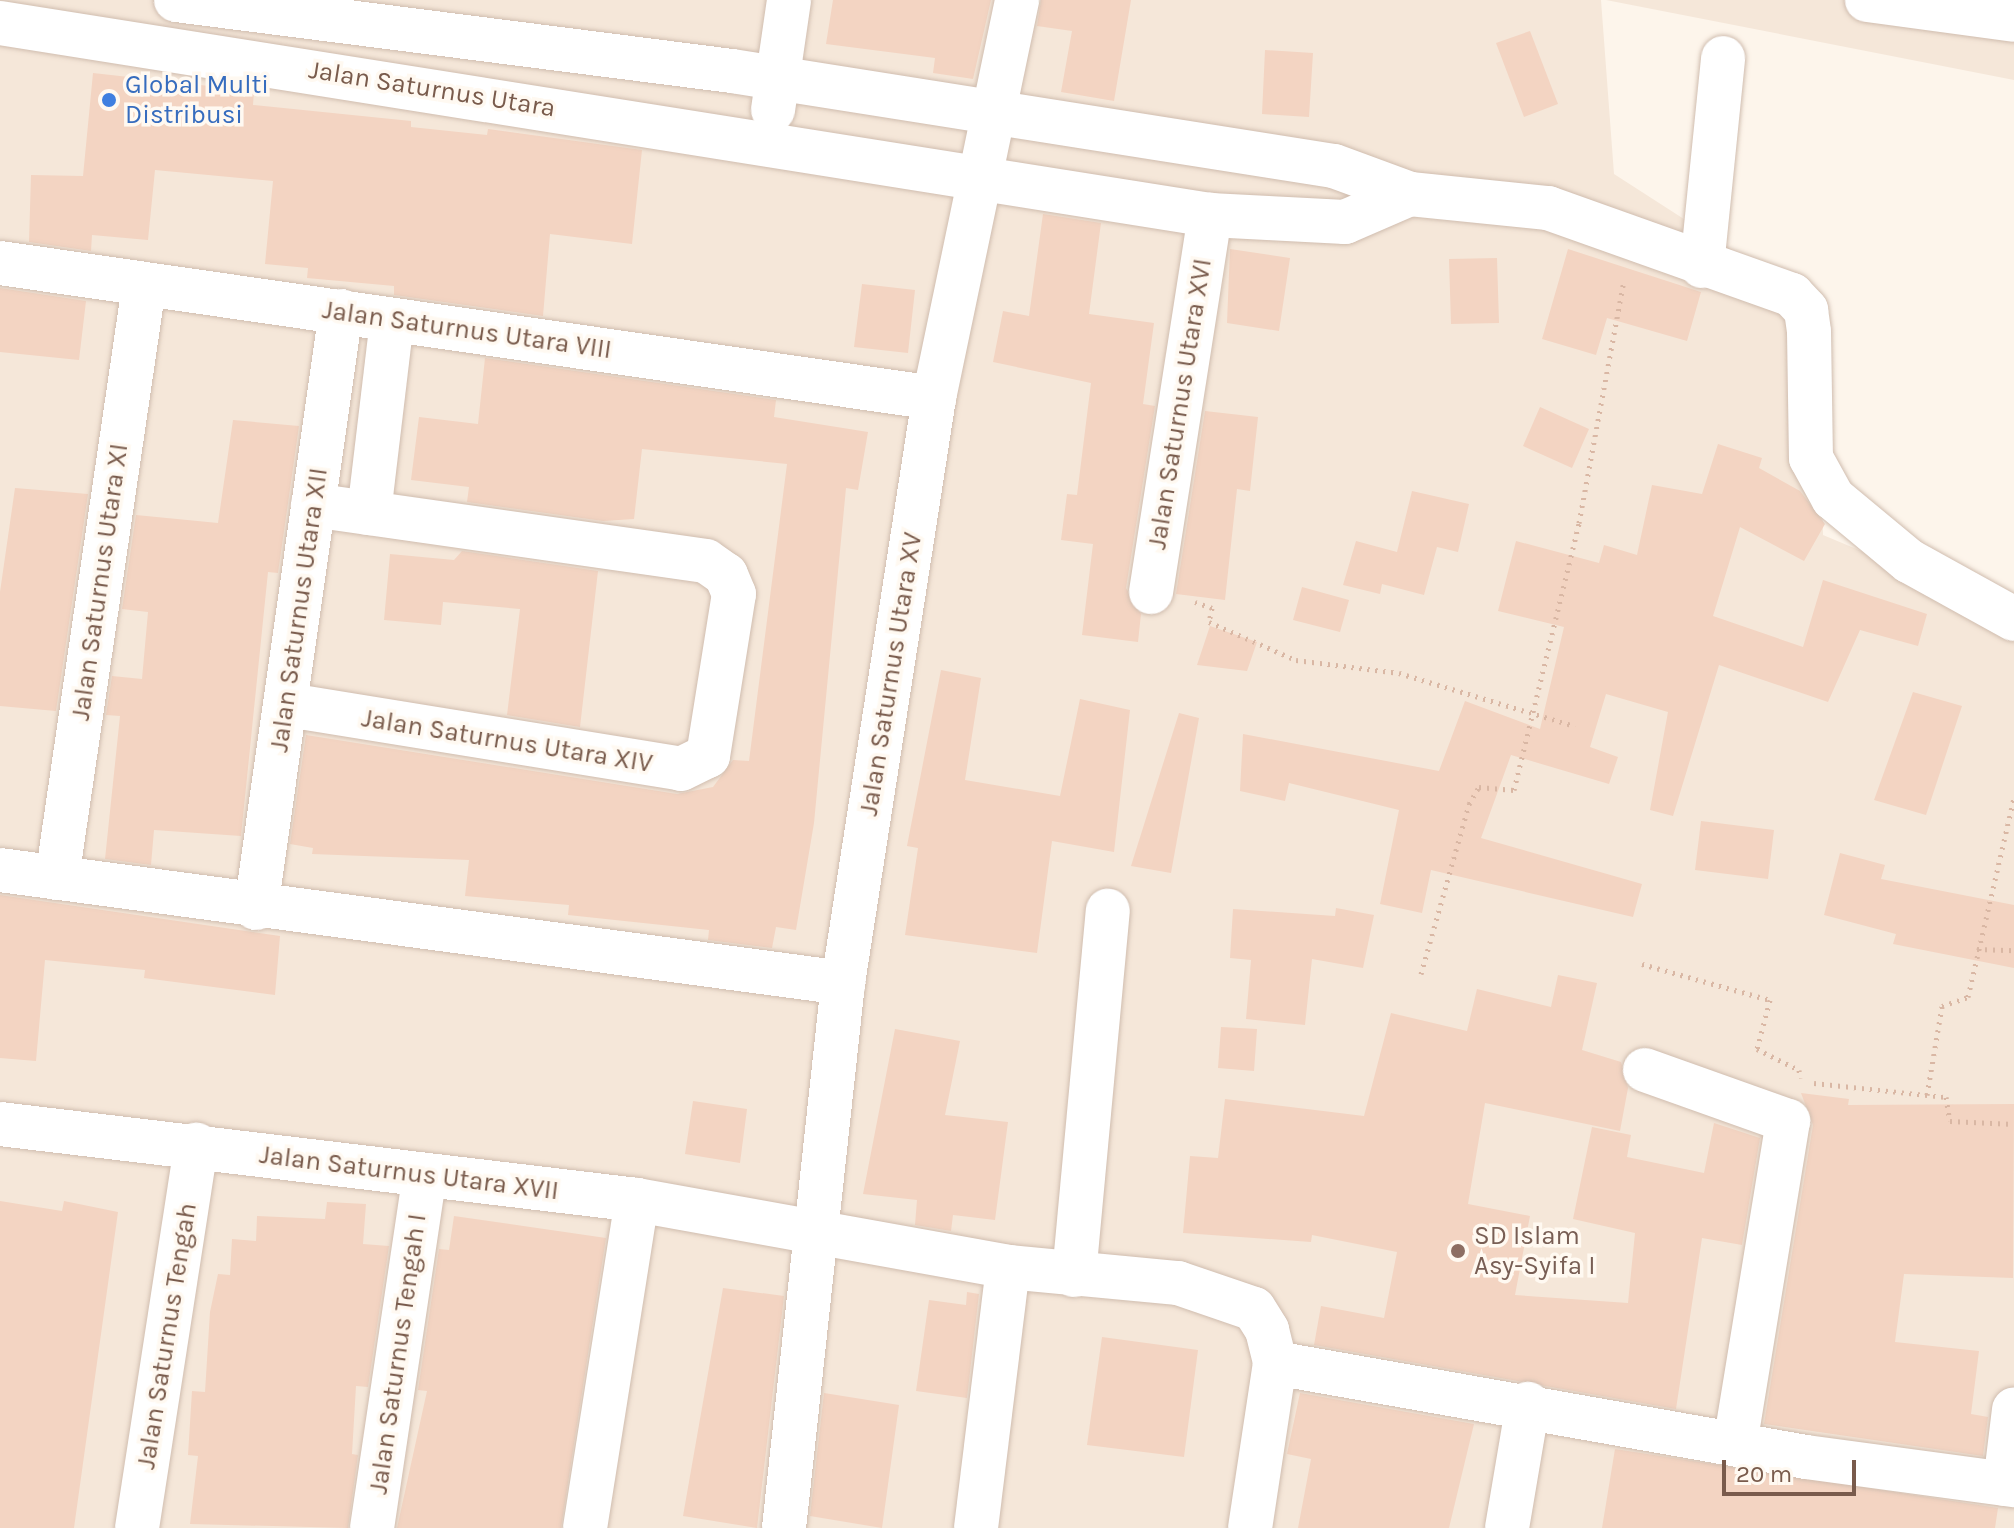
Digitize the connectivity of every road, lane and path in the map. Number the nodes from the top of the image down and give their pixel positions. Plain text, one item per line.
1 (176, 0) edge
2 (789, 0) edge
3 (1017, 0) edge
4 (1884, 1) edge
5 (2014, 20) edge
6 (0, 23) edge
7 (1723, 58) dead end
8 (777, 82) junction
9 (991, 115) junction
10 (769, 140) junction
11 (977, 173) junction
12 (1410, 194) junction
13 (1210, 215) junction
14 (1634, 240) junction
15 (0, 263) edge
16 (1702, 266) junction
17 (144, 286) junction
18 (341, 311) junction
19 (392, 320) junction
20 (934, 398) junction
21 (313, 505) junction
22 (369, 513) junction
23 (1151, 592) joint
24 (2014, 619) edge
25 (288, 705) junction
26 (1534, 715) junction
27 (1575, 726) dead end
28 (2014, 797) edge
29 (0, 870) edge
30 (57, 878) junction
31 (256, 908) junction
32 (1108, 911) dead end
33 (1977, 949) junction
34 (2014, 950) edge
35 (1642, 964) dead end
36 (1421, 974) dead end
37 (843, 983) junction
38 (1645, 1070) dead end
39 (1927, 1095) junction
40 (1794, 1102) junction
41 (0, 1124) edge
42 (2014, 1124) edge
43 (196, 1145) junction
44 (424, 1180) junction
45 (637, 1200) junction
46 (815, 1236) junction
47 (1008, 1267) junction
48 (1074, 1275) junction
49 (1275, 1363) junction
50 (1528, 1404) junction
51 (2014, 1410) edge
52 (1735, 1444) junction
53 (2010, 1485) edge
54 (137, 1528) edge
55 (372, 1528) edge
56 (585, 1528) edge
57 (784, 1528) edge
58 (976, 1528) edge
59 (1250, 1528) edge
60 (1507, 1528) edge

1 - 8 street, Jalan Saturnus Utara
2 - 8 street
3 - 9 street, Jalan Saturnus Utara XV
4 - 5 street
6 - 10 street, Jalan Saturnus Utara
7 - 16 street
8 - 9 street, Jalan Saturnus Utara
8 - 10 street
9 - 11 street, Jalan Saturnus Utara XV
9 - 12 street, Jalan Saturnus Utara
10 - 11 street, Jalan Saturnus Utara
11 - 13 street, Jalan Saturnus Utara
11 - 20 street, Jalan Saturnus Utara XV
12 - 13 street, Jalan Saturnus Utara
12 - 14 street
13 - 23 street, Jalan Saturnus Utara XVI
14 - 16 street
14 - 26 path
15 - 17 street, Jalan Saturnus Utara VIII
16 - 24 street
17 - 18 street, Jalan Saturnus Utara VIII
17 - 30 street, Jalan Saturnus Utara XI
18 - 19 street, Jalan Saturnus Utara VIII
18 - 21 street, Jalan Saturnus Utara XII
19 - 20 street, Jalan Saturnus Utara VIII
19 - 22 street
20 - 37 street, Jalan Saturnus Utara XV
21 - 22 street
21 - 25 street, Jalan Saturnus Utara XII
22 - 25 street, Jalan Saturnus Utara XIV
23 - 26 path
25 - 31 street, Jalan Saturnus Utara XII
26 - 27 path
26 - 36 path
28 - 33 path
29 - 30 street
30 - 31 street
31 - 37 street
32 - 48 street
33 - 34 path
33 - 39 path
35 - 40 path
37 - 46 street, Jalan Saturnus Utara XV
38 - 40 street
39 - 40 path
39 - 42 path
40 - 52 street
41 - 43 street, Jalan Saturnus Utara XVII
43 - 44 street, Jalan Saturnus Utara XVII
43 - 54 street, Jalan Saturnus Tengah
44 - 45 street, Jalan Saturnus Utara XVII
44 - 55 street, Jalan Saturnus Tengah I
45 - 46 street, Jalan Saturnus Utara XVII
45 - 56 street
46 - 47 street, Jalan Saturnus Utara XVII
46 - 57 street, Jalan Saturnus Utara XV
47 - 48 street, Jalan Saturnus Utara XVII
47 - 58 street
48 - 49 street, Jalan Saturnus Utara XVII
49 - 50 street
49 - 59 street
50 - 52 street
50 - 60 street
51 - 53 street
52 - 53 street

